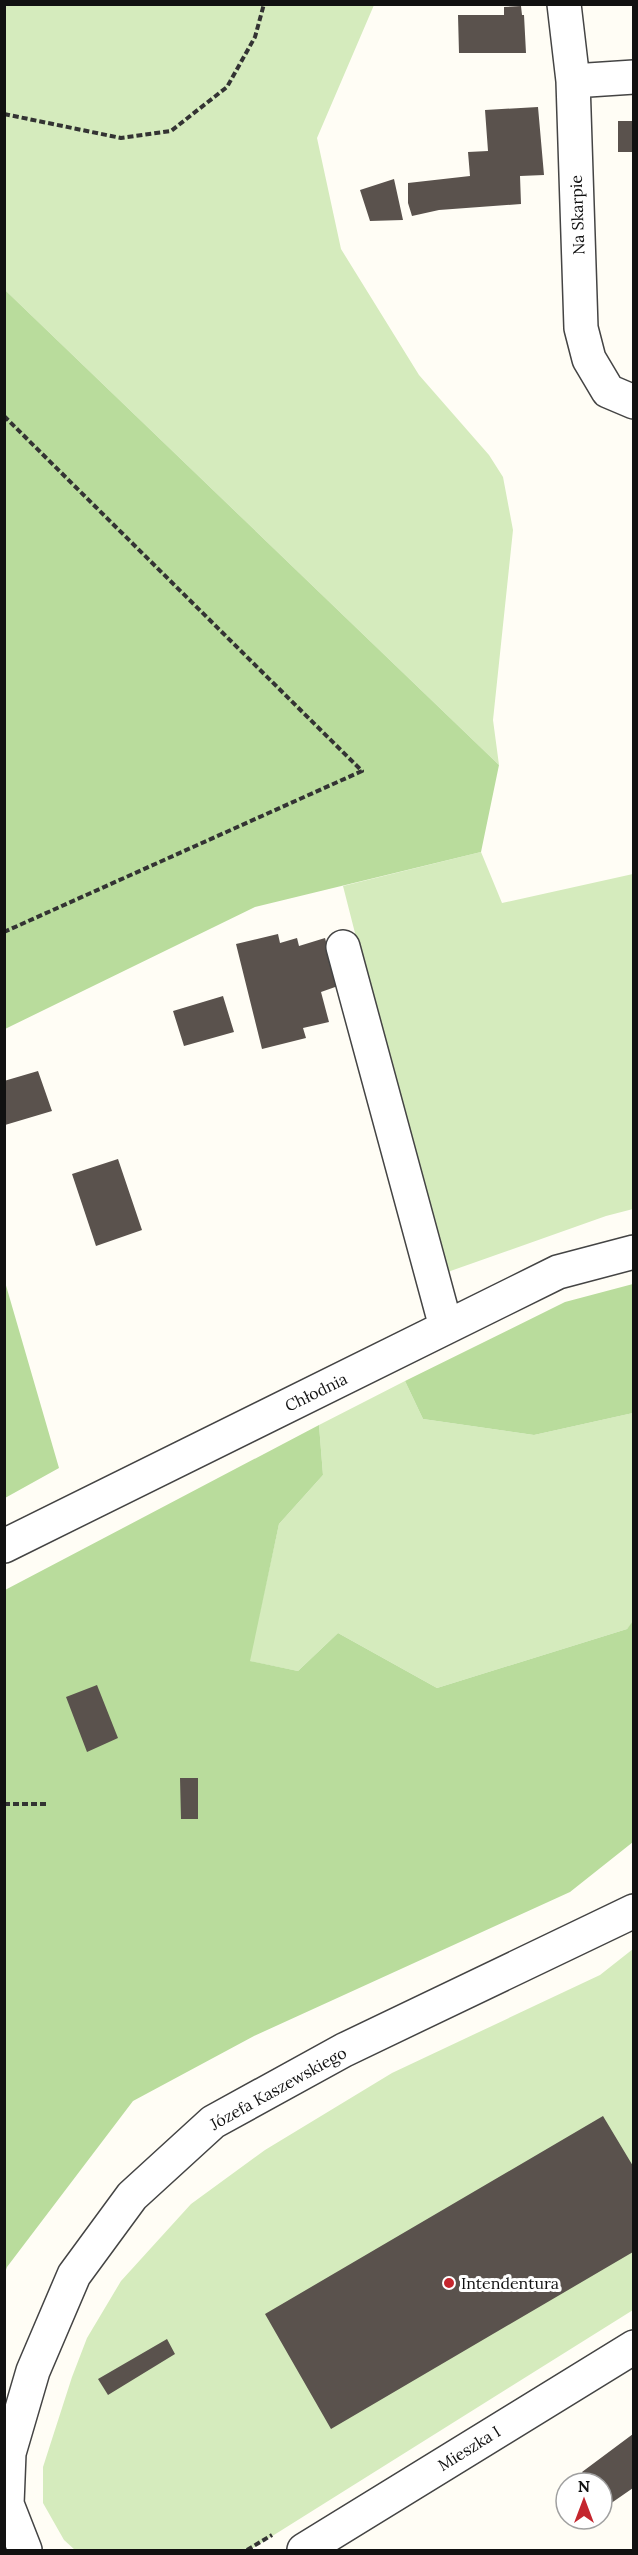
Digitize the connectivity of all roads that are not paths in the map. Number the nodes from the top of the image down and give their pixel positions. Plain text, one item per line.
1 (564, 4) edge
2 (633, 76) edge
3 (573, 81) junction
4 (633, 402) edge
5 (343, 947) dead end
6 (633, 1252) edge
7 (446, 1327) junction
8 (4, 1546) edge
9 (633, 1911) edge
10 (633, 2347) edge
11 (25, 2550) edge
12 (304, 2550) edge

1 - 3 street, Na Skarpie
2 - 3 street
3 - 4 street, Na Skarpie
5 - 7 street
6 - 7 street, Chłodnia
7 - 8 street, Chłodnia
9 - 11 street, Józefa Kaszewskiego
10 - 12 street, Mieszka I

